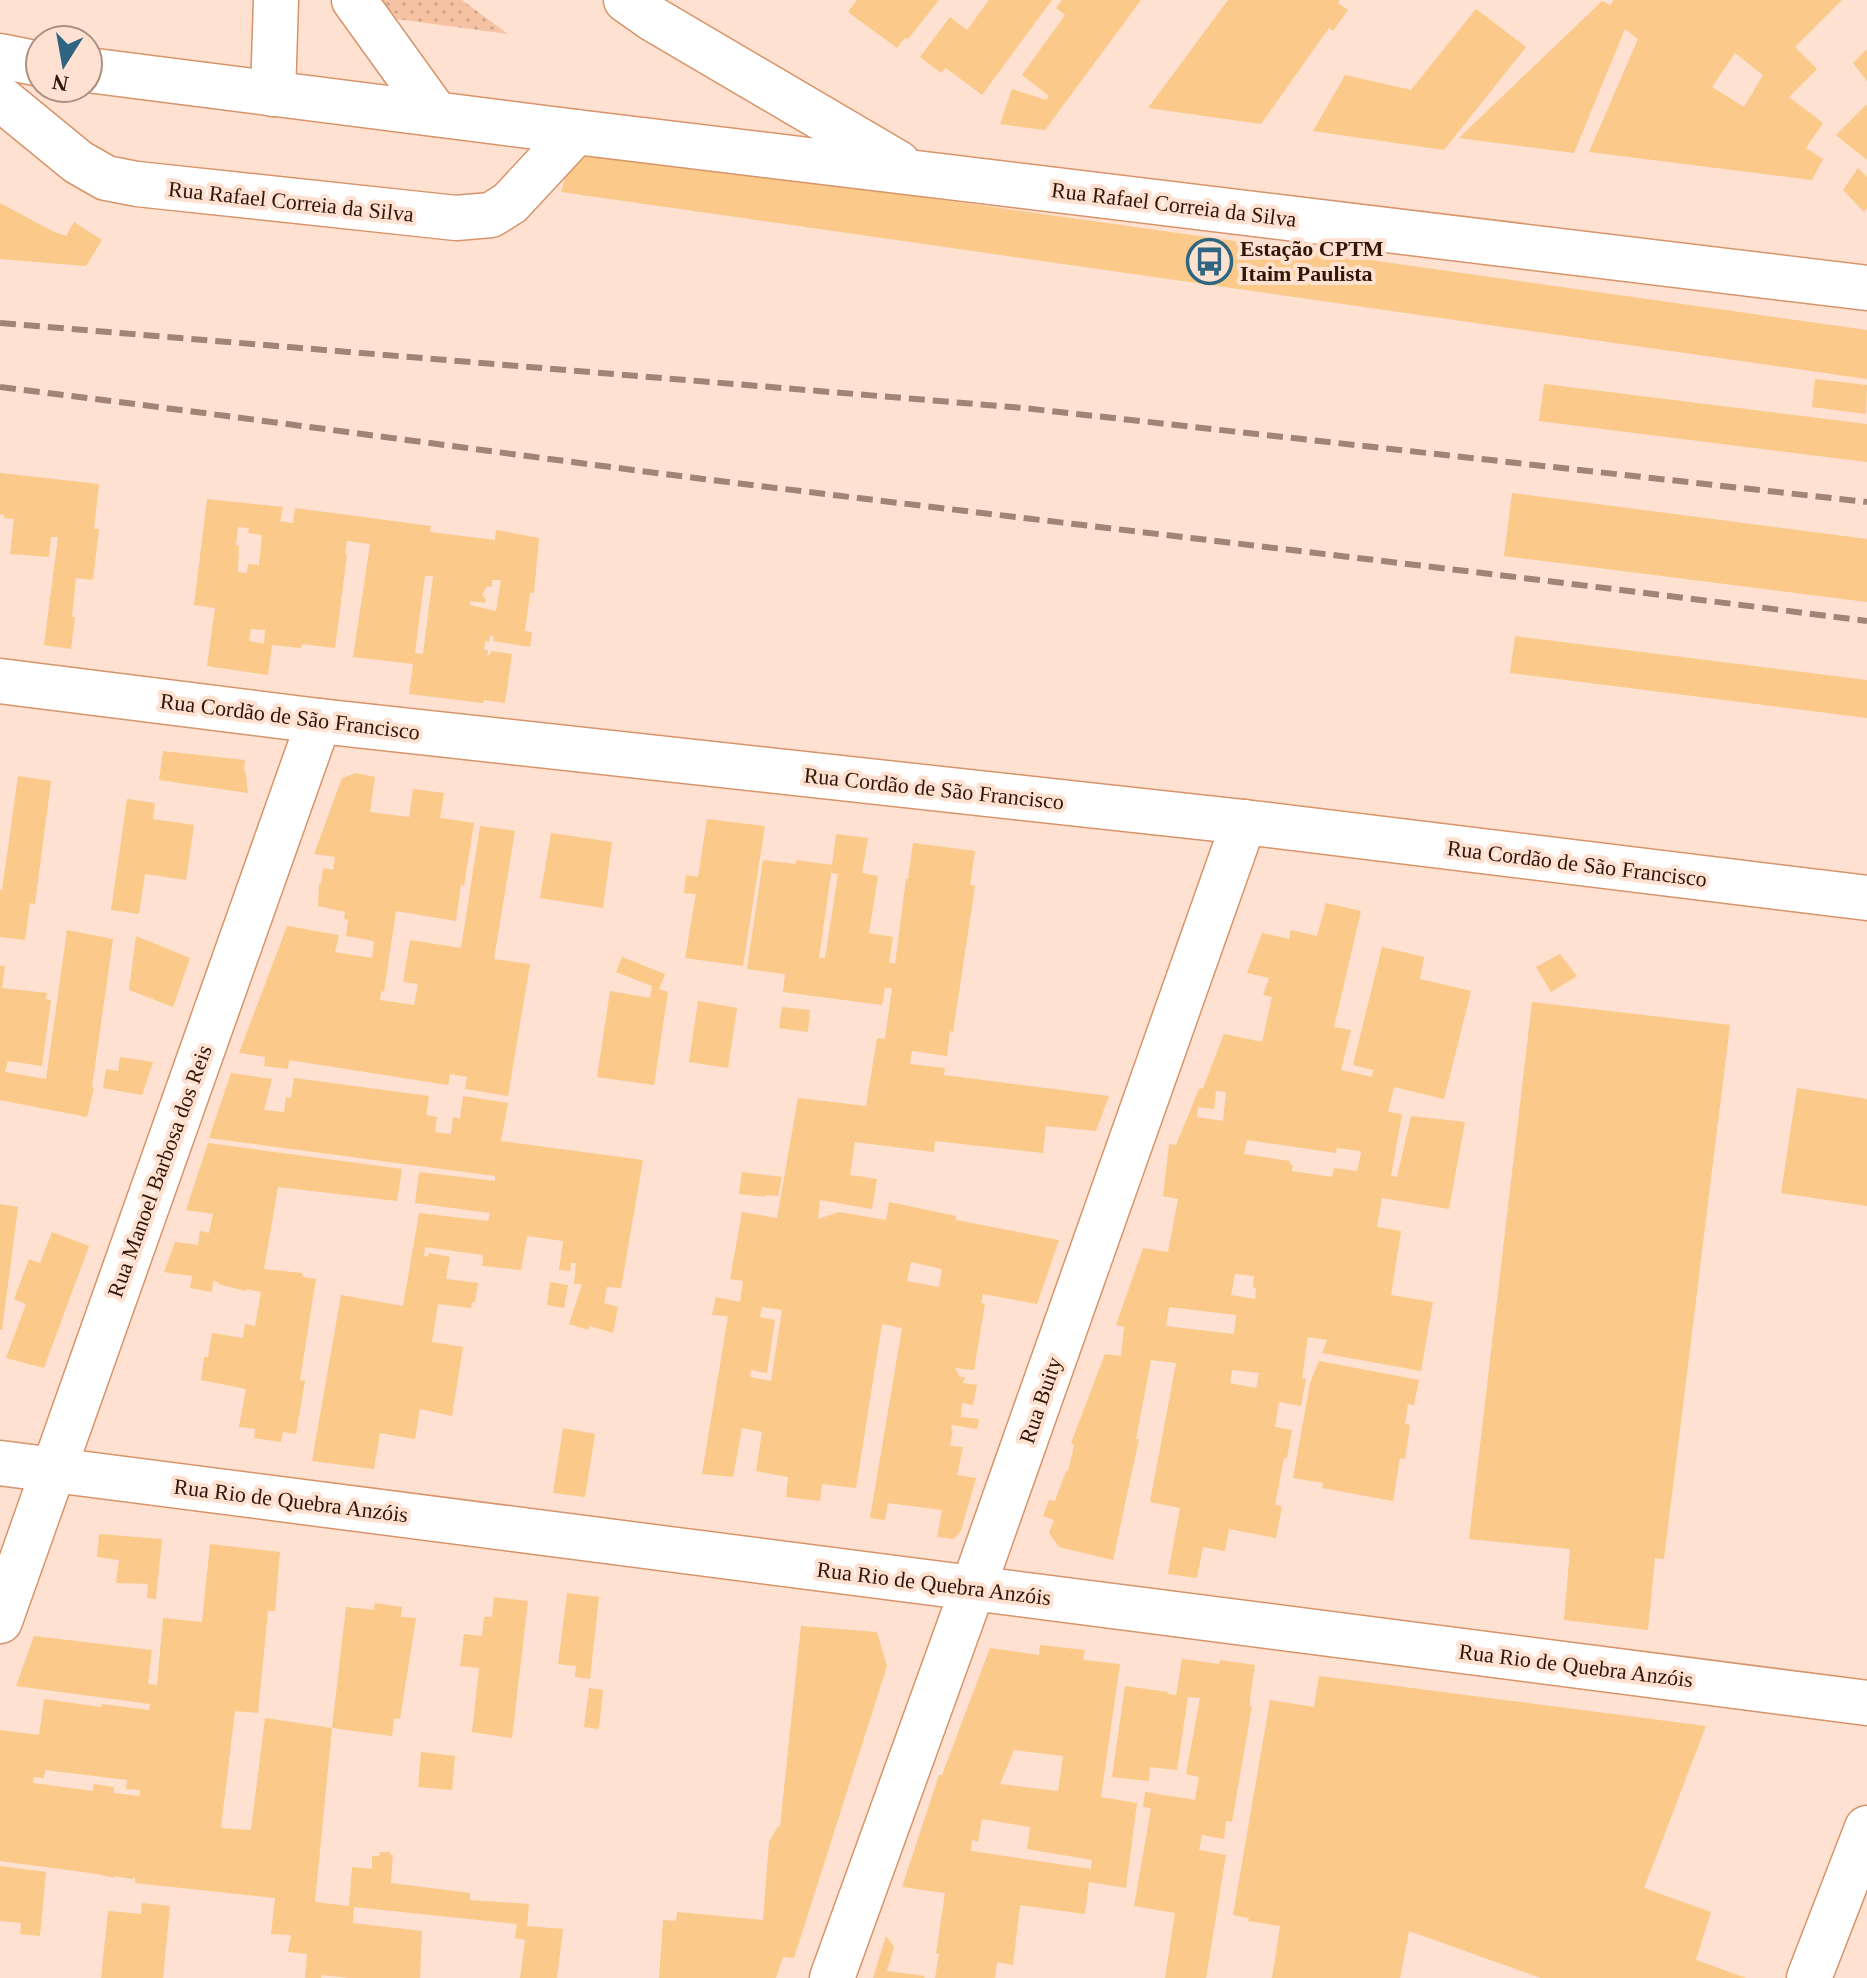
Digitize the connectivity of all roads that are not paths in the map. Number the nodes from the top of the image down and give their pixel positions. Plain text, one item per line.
1 (276, 0) edge
2 (354, 0) edge
3 (626, 0) edge
4 (0, 56) edge
5 (24, 61) edge
6 (104, 72) edge
7 (273, 94) junction
8 (0, 98) edge
9 (436, 114) junction
10 (576, 132) junction
11 (914, 172) junction
12 (1867, 288) edge
13 (0, 681) edge
14 (319, 721) junction
15 (1244, 822) junction
16 (1867, 898) edge
17 (0, 1463) edge
18 (53, 1470) junction
19 (973, 1588) junction
20 (0, 1621) edge
21 (1867, 1703) edge
22 (1867, 1828) edge
23 (832, 1978) edge
24 (1809, 1978) edge

1 - 7 street
2 - 9 street
3 - 11 street
4 - 5 street
6 - 7 street, Rua Rafael Correia da Silva
7 - 9 street, Rua Rafael Correia da Silva
8 - 10 street, Rua Rafael Correia da Silva
9 - 10 street, Rua Rafael Correia da Silva
10 - 11 street, Rua Rafael Correia da Silva
11 - 12 street, Rua Rafael Correia da Silva
13 - 14 street, Rua Cordão de São Francisco
14 - 15 street, Rua Cordão de São Francisco
14 - 18 street, Rua Manoel Barbosa dos Reis
15 - 16 street, Rua Cordão de São Francisco
15 - 19 street, Rua Buity
17 - 18 street, Rua Rio de Quebra Anzóis
18 - 19 street, Rua Rio de Quebra Anzóis
18 - 20 street, Rua Manoel Barbosa dos Reis
19 - 21 street, Rua Rio de Quebra Anzóis
19 - 23 street, Rua Buity
22 - 24 street

